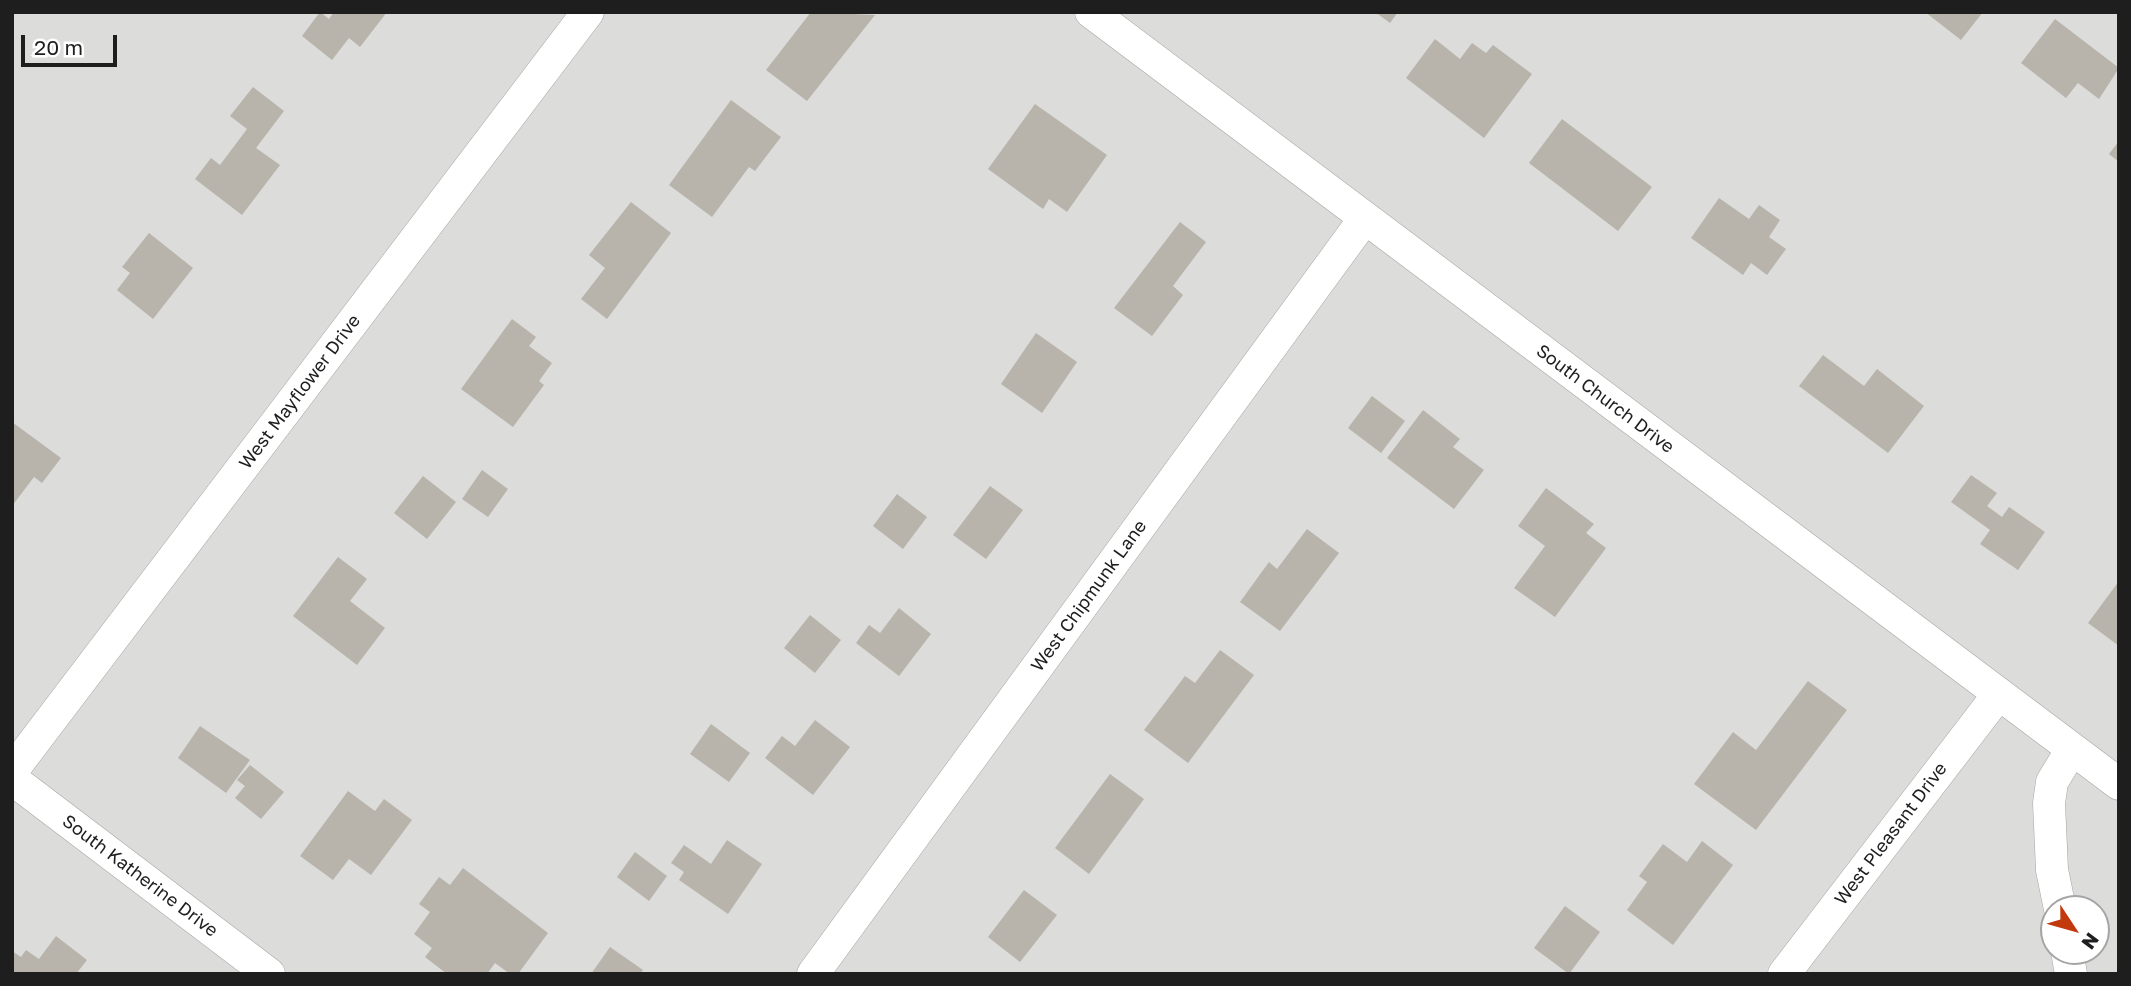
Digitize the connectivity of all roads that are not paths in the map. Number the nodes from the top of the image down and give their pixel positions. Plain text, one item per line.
1 (588, 12) edge
2 (1091, 12) edge
3 (1365, 218) junction
4 (1998, 695) junction
5 (2072, 749) junction
6 (12, 771) edge
7 (12, 779) edge
8 (2119, 784) edge
9 (2057, 895) edge
10 (269, 974) edge
11 (813, 974) edge
12 (1784, 974) edge

1 - 6 street, West Mayflower Drive
2 - 3 street, South Church Drive
3 - 4 street, South Church Drive
3 - 11 street, West Chipmunk Lane
4 - 5 street, South Church Drive
4 - 12 street, West Pleasant Drive
5 - 8 street, South Church Drive
5 - 9 street
7 - 10 street, South Katherine Drive

